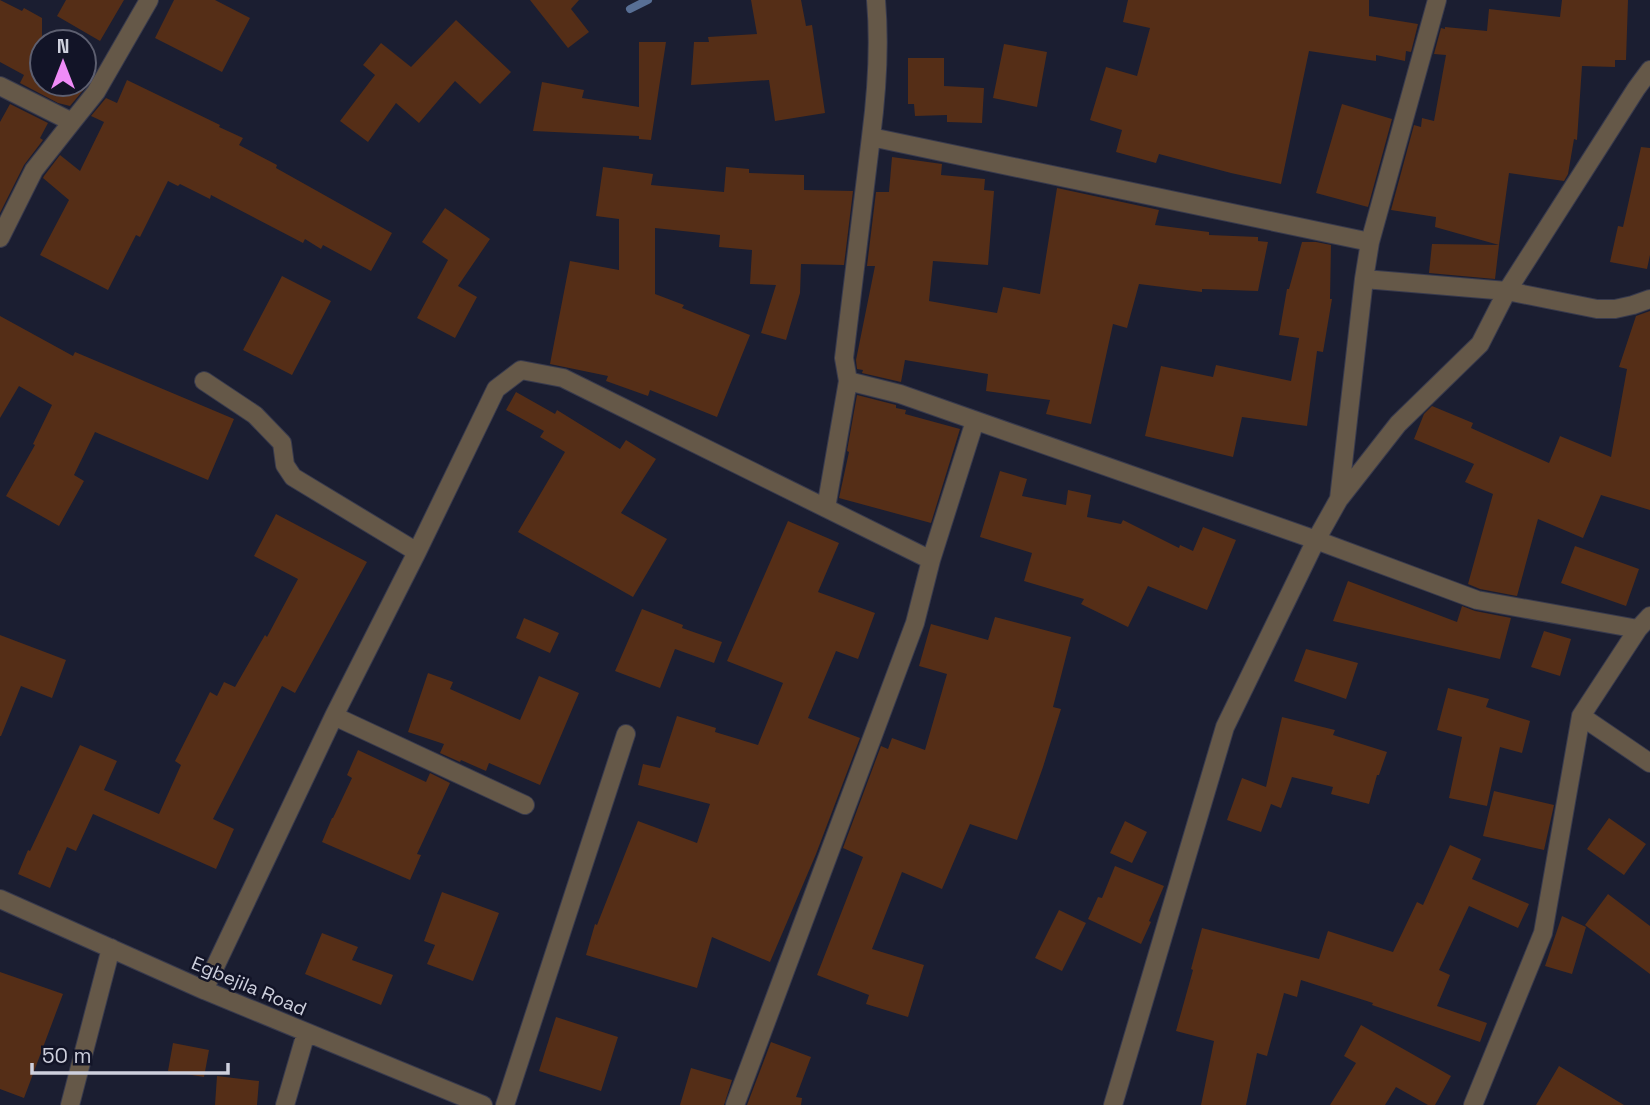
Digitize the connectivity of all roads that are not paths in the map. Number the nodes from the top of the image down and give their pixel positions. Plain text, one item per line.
1 (149, 0) edge
2 (876, 0) edge
3 (1437, 0) edge
4 (1650, 70) edge
5 (0, 86) edge
6 (72, 122) junction
7 (871, 136) junction
8 (0, 238) edge
9 (1370, 242) junction
10 (1364, 279) junction
11 (1507, 291) junction
12 (1650, 299) edge
13 (204, 381) dead end
14 (848, 381) junction
15 (975, 421) junction
16 (1339, 499) junction
17 (826, 508) junction
18 (1316, 540) junction
19 (417, 552) junction
20 (931, 559) junction
21 (1644, 623) edge
22 (334, 716) junction
23 (1581, 716) junction
24 (626, 734) dead end
25 (1650, 763) edge
26 (525, 805) dead end
27 (0, 900) edge
28 (111, 948) junction
29 (204, 990) junction
30 (306, 1032) junction
31 (70, 1105) edge
32 (285, 1105) edge
33 (483, 1105) edge
34 (505, 1105) edge
35 (735, 1105) edge
36 (1113, 1105) edge
37 (1472, 1105) edge

1 - 6 street
2 - 7 street
3 - 9 street
4 - 11 street
5 - 6 street
6 - 8 street
7 - 9 street
7 - 14 street
9 - 10 street
10 - 11 street
10 - 16 street
11 - 12 street
11 - 16 street
13 - 19 street
14 - 15 street
14 - 17 street
15 - 18 street
15 - 20 street
16 - 18 street
17 - 19 street
17 - 20 street
18 - 21 street
18 - 36 street
19 - 22 street
20 - 35 street
21 - 23 street
22 - 26 street
22 - 29 street
23 - 25 street
23 - 37 street
24 - 34 street
27 - 28 street, Egbejila Road
28 - 29 street, Egbejila Road
28 - 31 street
29 - 30 street, Egbejila Road
30 - 32 street
30 - 33 street, Egbejila Road

